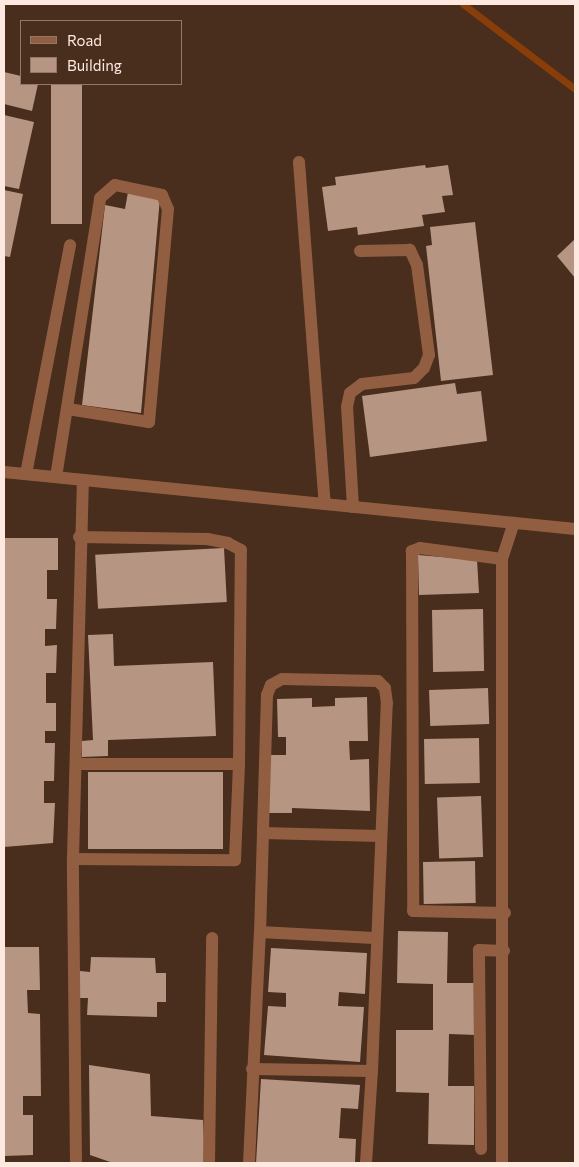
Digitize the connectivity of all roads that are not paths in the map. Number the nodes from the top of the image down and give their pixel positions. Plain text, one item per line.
1 (299, 162) dead end
2 (70, 244) dead end
3 (360, 251) dead end
4 (68, 409) junction
5 (4, 472) edge
6 (26, 474) junction
7 (56, 477) junction
8 (83, 480) junction
9 (326, 504) junction
10 (353, 507) junction
11 (514, 523) junction
12 (575, 529) edge
13 (80, 537) junction
14 (502, 558) junction
15 (78, 764) junction
16 (239, 764) junction
17 (263, 833) junction
18 (380, 836) junction
19 (73, 859) junction
20 (504, 913) junction
21 (260, 932) junction
22 (212, 938) dead end
23 (374, 938) junction
24 (504, 951) junction
25 (480, 1062) junction
26 (502, 1062) junction
27 (252, 1069) junction
28 (372, 1071) junction
29 (481, 1149) dead end
30 (76, 1163) edge
31 (208, 1163) edge
32 (248, 1163) edge
33 (366, 1163) edge
34 (502, 1163) edge

1 - 9 street
2 - 6 street
3 - 10 street
4 - 4 street
4 - 7 street
5 - 6 street
6 - 7 street
7 - 8 street
8 - 9 street
8 - 13 street
9 - 10 street
10 - 11 street
11 - 12 street
11 - 14 street
13 - 15 street
13 - 16 street
14 - 20 street
14 - 20 street
15 - 16 street
15 - 19 street
16 - 19 street
17 - 18 street
17 - 18 street
17 - 21 street
18 - 23 street
19 - 30 street
20 - 24 street
21 - 23 street
21 - 27 street
22 - 31 street
23 - 28 street
24 - 25 street
24 - 26 street
25 - 26 street
25 - 29 street
26 - 34 street
27 - 28 street
27 - 32 street
28 - 33 street

